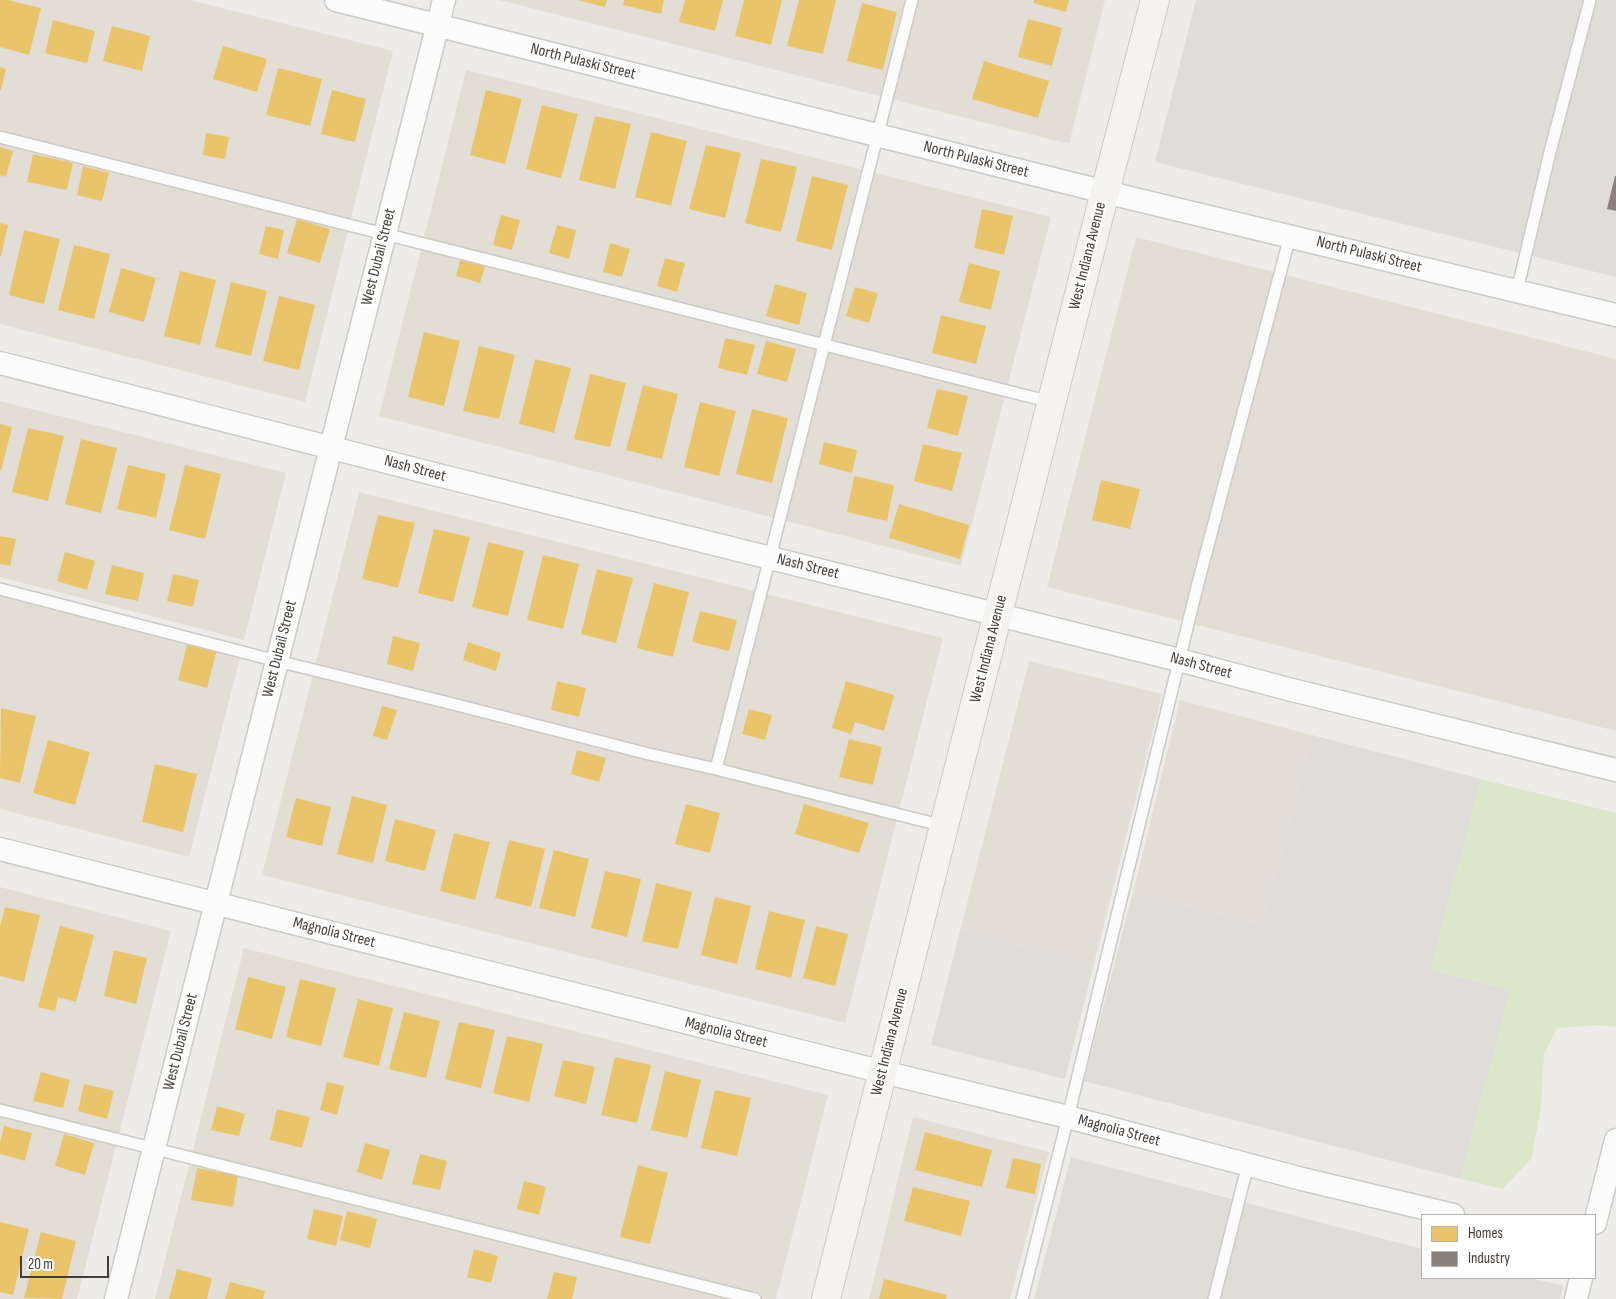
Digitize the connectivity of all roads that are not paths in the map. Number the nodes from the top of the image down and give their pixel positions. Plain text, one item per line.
1 (336, 0) edge
2 (444, 0) edge
3 (912, 0) edge
4 (1155, 0) edge
5 (1590, 0) edge
6 (438, 26) junction
7 (877, 135) junction
8 (0, 137) edge
9 (1105, 192) junction
10 (385, 234) junction
11 (1290, 236) junction
12 (1517, 291) junction
13 (1616, 316) edge
14 (823, 345) junction
15 (0, 363) edge
16 (1051, 402) junction
17 (331, 447) junction
18 (769, 558) junction
19 (0, 589) edge
20 (998, 615) junction
21 (1179, 660) junction
22 (277, 661) junction
23 (716, 769) junction
24 (1616, 770) edge
25 (944, 826) junction
26 (0, 849) edge
27 (216, 903) junction
28 (883, 1072) junction
29 (0, 1110) edge
30 (1068, 1118) junction
31 (1616, 1140) edge
32 (154, 1149) junction
33 (1248, 1164) junction
34 (1449, 1214) edge
35 (1596, 1220) edge
36 (1581, 1279) edge
37 (116, 1299) edge
38 (755, 1299) edge
39 (826, 1299) edge
40 (1022, 1299) edge
41 (1214, 1299) edge
42 (1576, 1299) edge

1 - 6 street, North Pulaski Street
2 - 6 street, West Dubail Street
3 - 7 lane
4 - 9 street, West Indiana Avenue
5 - 12 lane
6 - 7 street, North Pulaski Street
6 - 10 street, West Dubail Street
7 - 9 street, North Pulaski Street
7 - 14 lane
8 - 10 lane
9 - 11 street, North Pulaski Street
9 - 16 street, West Indiana Avenue
10 - 14 lane
10 - 17 street, West Dubail Street
11 - 12 street, North Pulaski Street
11 - 21 lane
12 - 13 street, North Pulaski Street
14 - 16 lane
14 - 18 lane
15 - 17 street, Nash Street
16 - 20 street, West Indiana Avenue
17 - 18 street, Nash Street
17 - 22 street, West Dubail Street
18 - 20 street, Nash Street
18 - 23 lane
19 - 22 lane
20 - 21 street, Nash Street
20 - 25 street, West Indiana Avenue
21 - 24 street, Nash Street
21 - 30 lane
22 - 23 lane
22 - 27 street, West Dubail Street
23 - 25 lane
25 - 28 street, West Indiana Avenue
26 - 27 street, Magnolia Street
27 - 28 street, Magnolia Street
27 - 32 street, West Dubail Street
28 - 30 street, Magnolia Street
28 - 39 street, West Indiana Avenue
29 - 32 lane
30 - 33 street, Magnolia Street
30 - 40 lane
31 - 35 street
32 - 37 street, West Dubail Street
32 - 38 lane
33 - 34 street, Magnolia Street
33 - 41 lane
36 - 42 street

